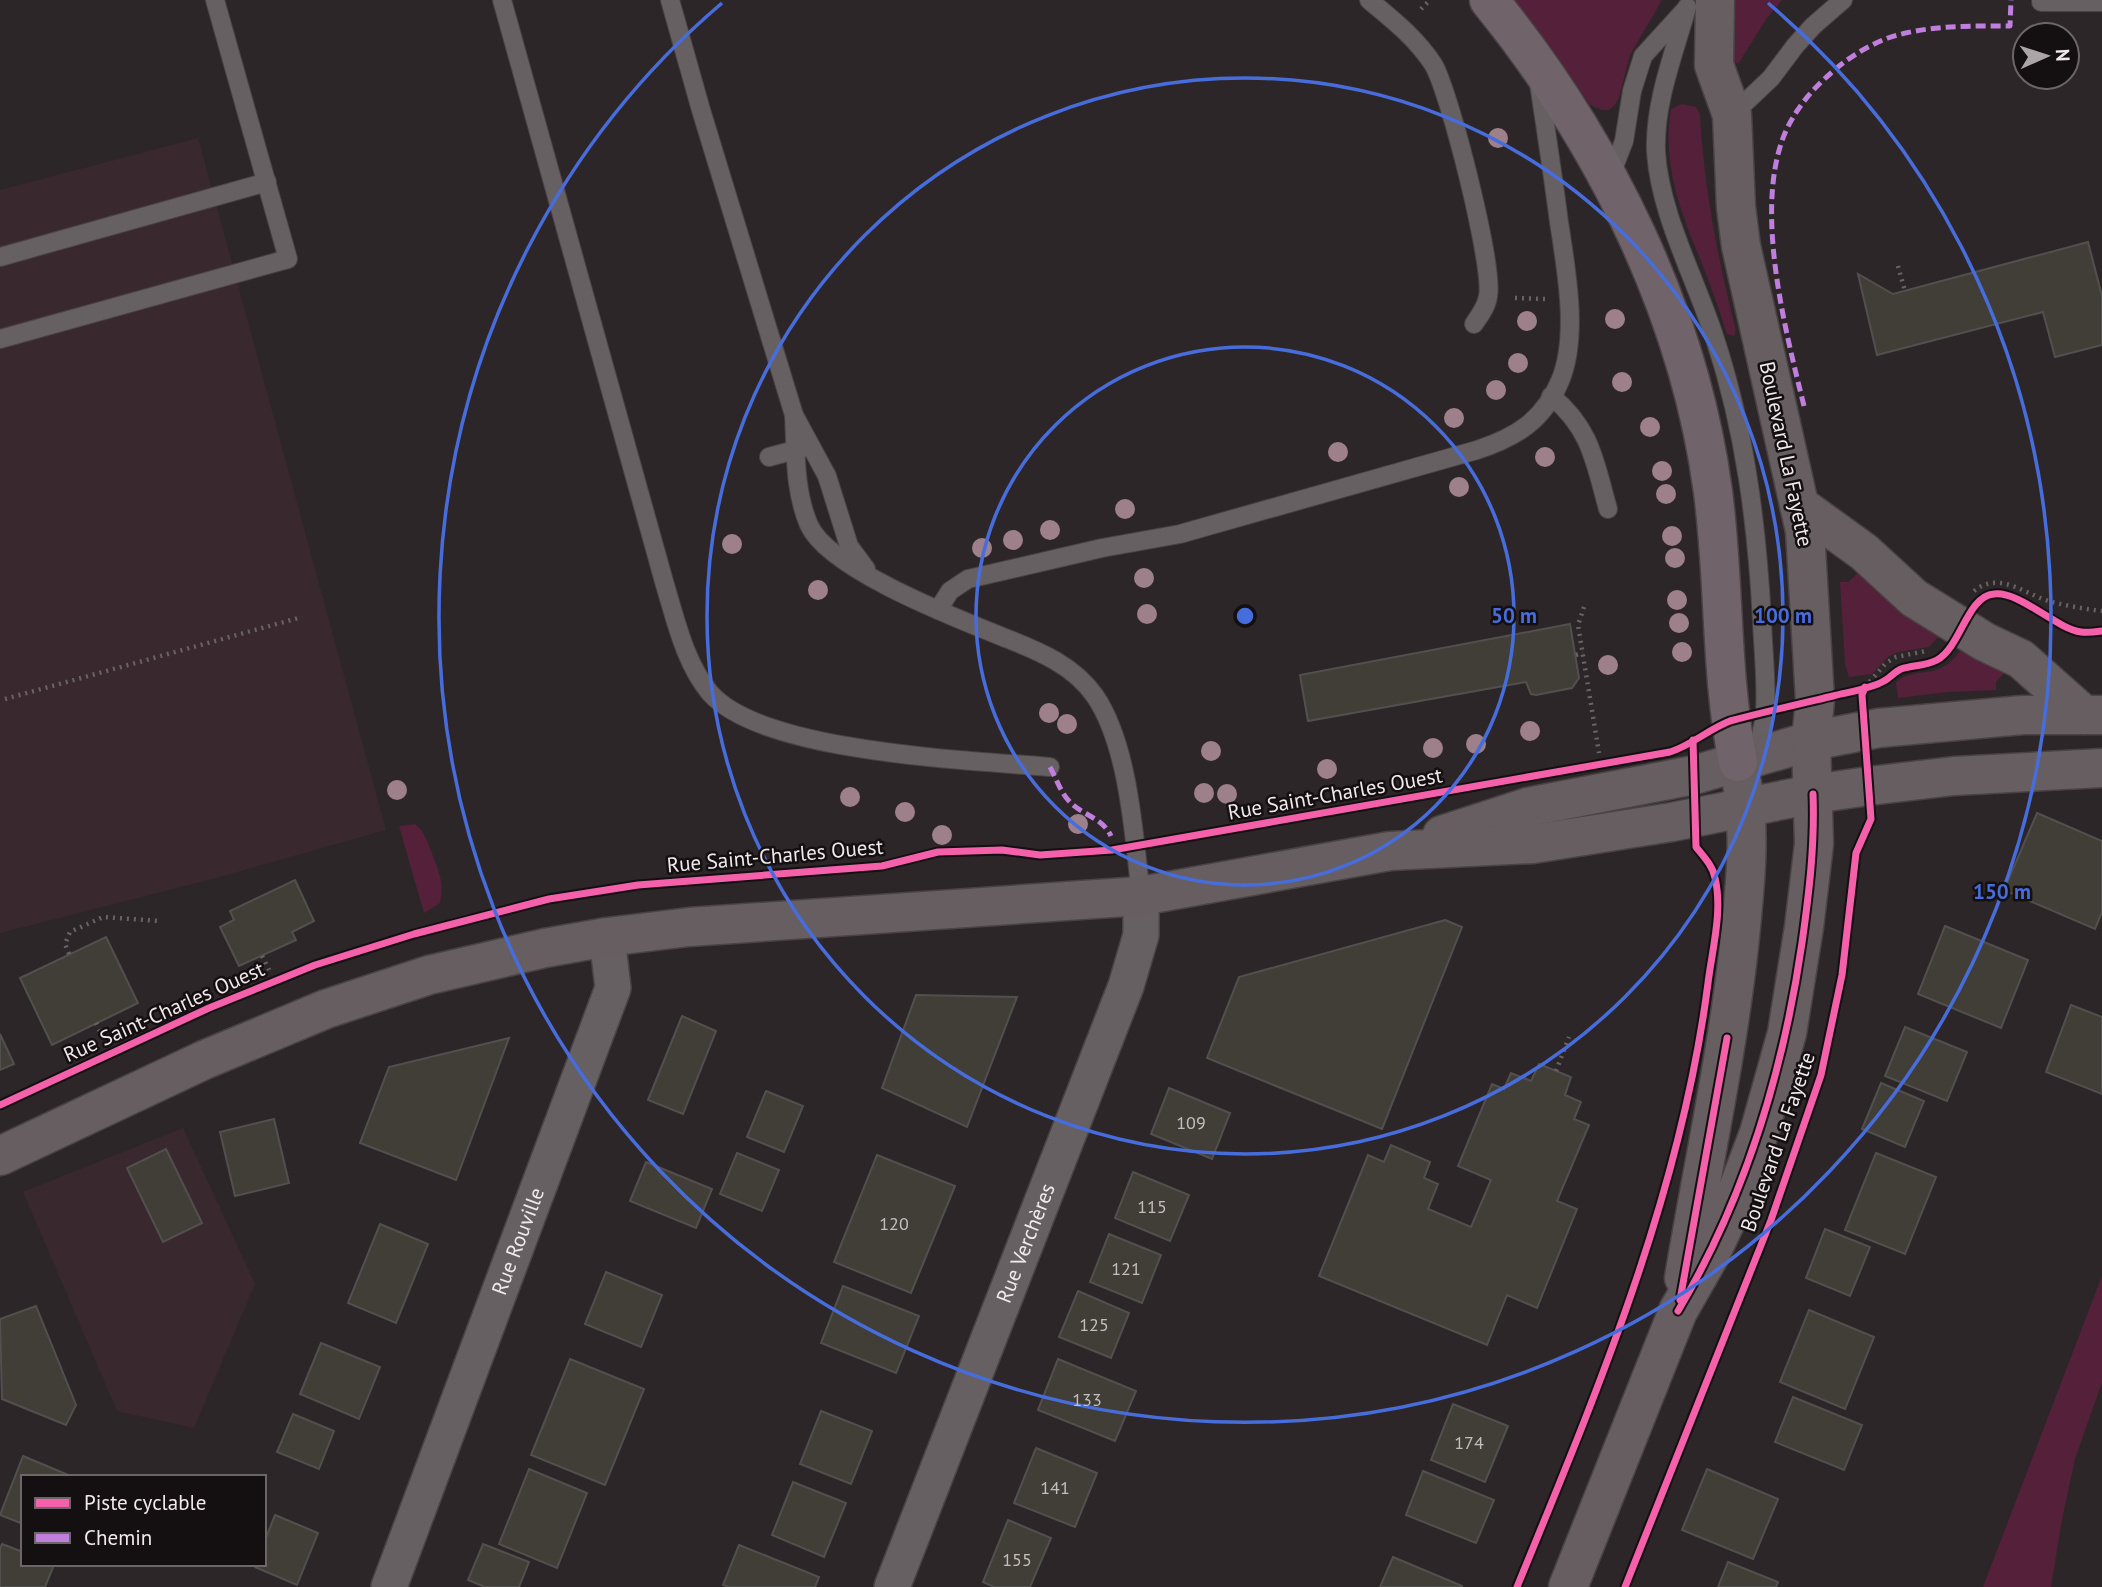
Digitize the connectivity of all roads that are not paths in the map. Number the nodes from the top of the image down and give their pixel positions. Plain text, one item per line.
1 (215, 0) edge
2 (502, 0) edge
3 (670, 0) edge
4 (1368, 0) edge
5 (1489, 0) edge
6 (1843, 0) edge
7 (2041, 2) edge
8 (2102, 2) edge
9 (1699, 3) edge
10 (1535, 60) junction
11 (1731, 115) junction
12 (267, 181) junction
13 (1609, 181) junction
14 (0, 257) edge
15 (1474, 324) dead end
16 (0, 339) edge
17 (1551, 396) junction
18 (803, 448) junction
19 (769, 457) dead end
20 (1799, 505) junction
21 (1608, 509) dead end
22 (873, 577) junction
23 (938, 610) junction
24 (2093, 715) edge
25 (1811, 741) junction
26 (1747, 759) junction
27 (1050, 767) dead end
28 (2102, 768) edge
29 (1813, 794) junction
30 (1746, 806) junction
31 (1390, 851) junction
32 (1141, 896) junction
33 (607, 937) junction
34 (0, 1156) edge
35 (1678, 1311) junction
36 (389, 1587) edge
37 (892, 1587) edge
38 (1568, 1587) edge

1 - 12 lane
2 - 27 lane
3 - 18 lane
4 - 15 lane
5 - 10 highway
6 - 11 lane
7 - 8 lane
9 - 11 street, Boulevard La Fayette
9 - 13 lane
9 - 26 lane
10 - 13 highway
10 - 17 lane
11 - 20 street, Boulevard La Fayette
12 - 14 lane
12 - 16 lane
13 - 26 highway
17 - 21 lane
17 - 23 lane
18 - 19 lane
18 - 22 lane
18 - 22 lane
20 - 24 street
20 - 25 street, Boulevard La Fayette
22 - 23 lane
23 - 32 lane
24 - 25 street
25 - 26 street
25 - 29 street, Boulevard La Fayette
26 - 30 street, Boulevard La Fayette
26 - 31 street
28 - 29 street
29 - 30 street
29 - 35 street, Boulevard La Fayette
30 - 31 street
30 - 35 street, Boulevard La Fayette
31 - 32 street
32 - 33 street
32 - 37 street, Rue Verchères
33 - 34 street
33 - 36 street, Rue Rouville
35 - 38 street, Boulevard La Fayette

